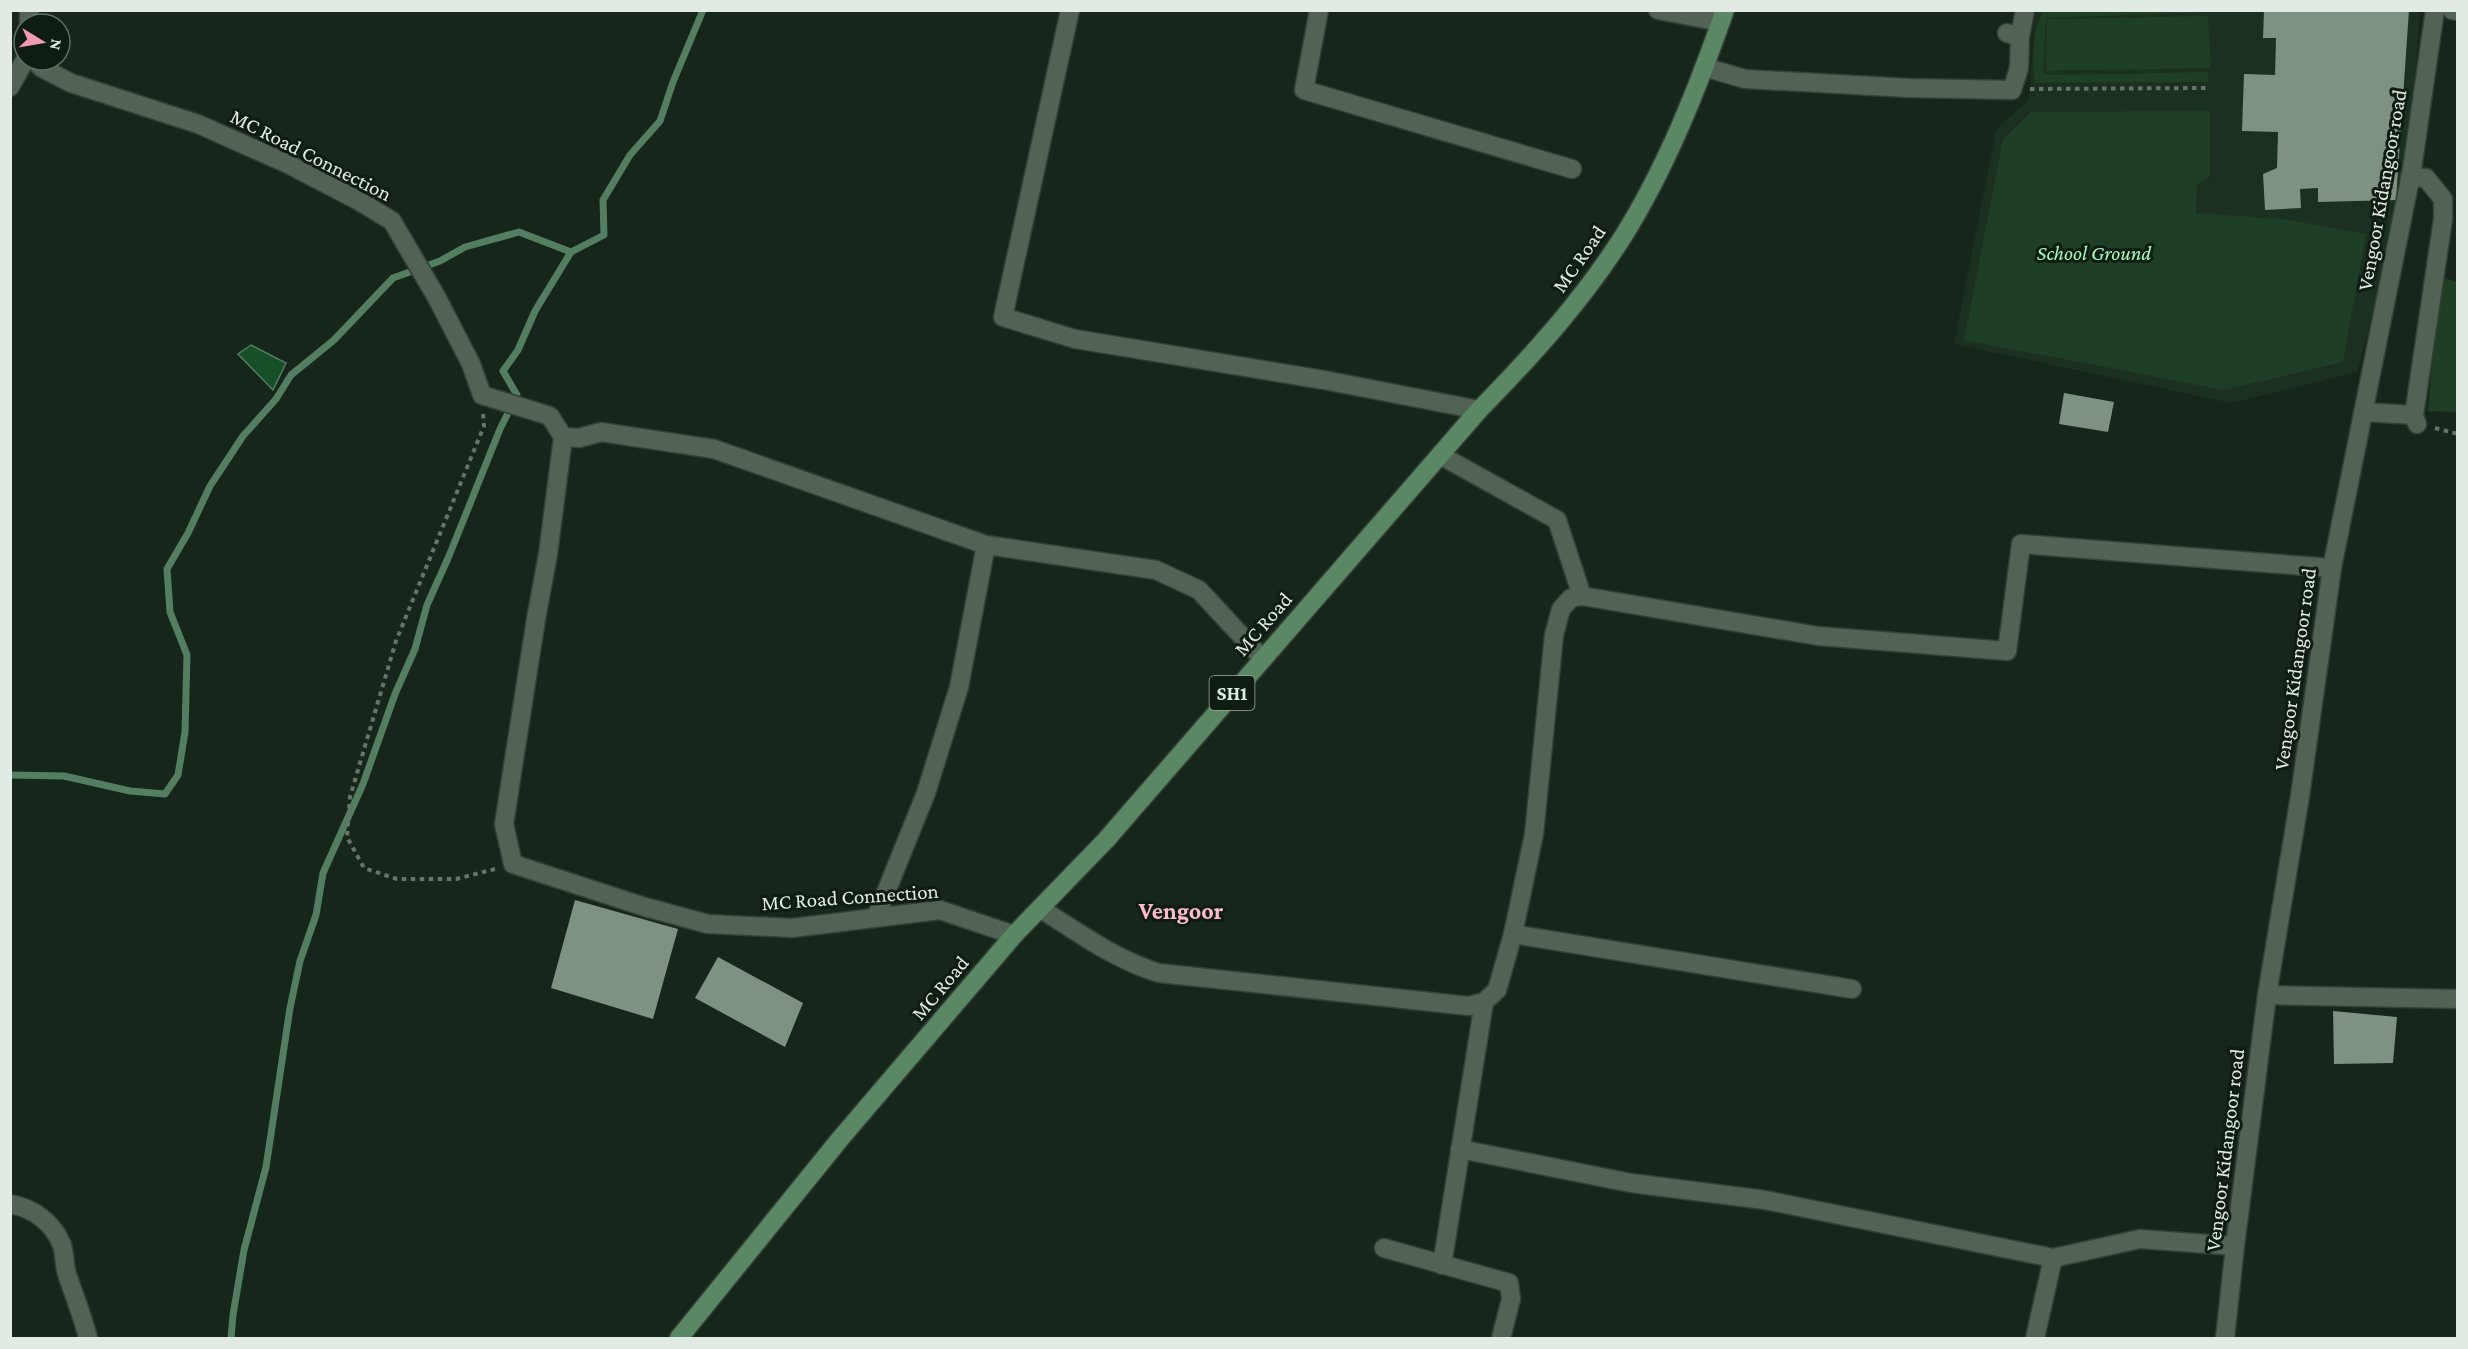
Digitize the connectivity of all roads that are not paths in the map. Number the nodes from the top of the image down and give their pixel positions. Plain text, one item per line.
1 (1070, 10) edge
2 (1319, 10) edge
3 (1658, 10) edge
4 (2025, 10) edge
5 (2435, 10) edge
6 (2452, 10) edge
7 (2457, 12) edge
8 (1723, 16) edge
9 (1704, 67) junction
10 (18, 72) edge
11 (50, 72) edge
12 (10, 87) edge
13 (1572, 169) dead end
14 (2410, 177) junction
15 (1479, 410) junction
16 (2363, 412) junction
17 (563, 436) junction
18 (1440, 455) junction
19 (986, 545) junction
20 (2332, 568) junction
21 (1582, 596) junction
22 (1263, 658) junction
23 (1041, 909) junction
24 (876, 918) junction
25 (1513, 934) junction
26 (1014, 935) junction
27 (1852, 988) dead end
28 (2267, 995) junction
29 (2457, 999) edge
30 (1484, 1002) junction
31 (1460, 1149) junction
32 (10, 1204) edge
33 (2235, 1246) junction
34 (1384, 1248) dead end
35 (2053, 1258) junction
36 (1442, 1264) junction
37 (88, 1338) edge
38 (680, 1338) edge
39 (1501, 1338) edge
40 (2035, 1338) edge
41 (2225, 1338) edge

1 - 15 street
2 - 13 street
3 - 8 street
4 - 9 street
5 - 14 street, Vengoor Kidangoor road
6 - 7 street
8 - 9 main road, MC Road / SH1
9 - 15 main road, MC Road / SH1
10 - 12 street
11 - 17 street, MC Road Connection
14 - 16 street, Vengoor Kidangoor road
14 - 16 street
15 - 18 main road, MC Road / SH1
16 - 20 street, Vengoor Kidangoor road
17 - 19 street
17 - 24 street, MC Road Connection
18 - 21 street
18 - 22 main road, MC Road / SH1
19 - 22 street
19 - 24 street
20 - 21 street
20 - 28 street, Vengoor Kidangoor road
21 - 25 street
22 - 23 main road, MC Road / SH1
23 - 26 main road, MC Road / SH1
23 - 30 street
24 - 26 street, MC Road Connection
25 - 27 street
25 - 30 street
26 - 38 main road, MC Road / SH1
28 - 29 street
28 - 33 street, Vengoor Kidangoor road
30 - 31 street
31 - 35 street
31 - 36 street
32 - 37 street
33 - 35 street
33 - 41 street, Vengoor Kidangoor road
34 - 36 street
35 - 40 street
36 - 39 street

